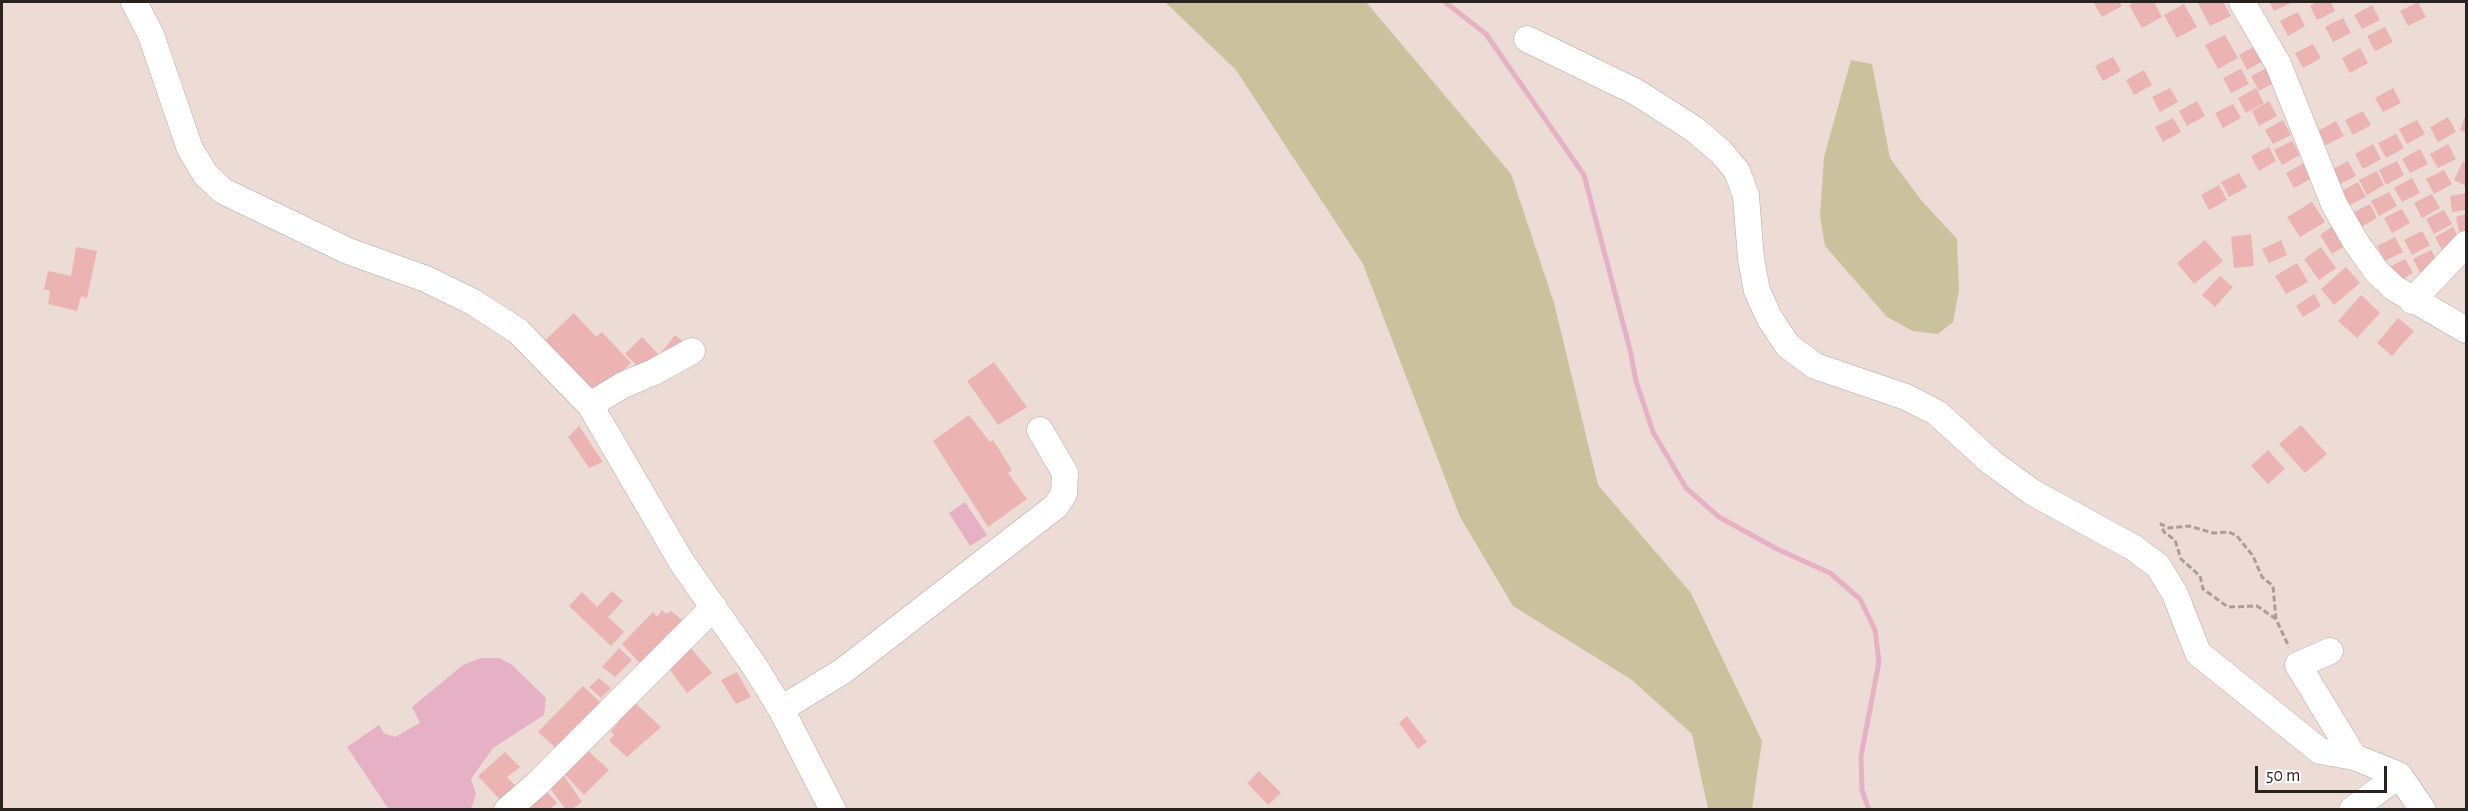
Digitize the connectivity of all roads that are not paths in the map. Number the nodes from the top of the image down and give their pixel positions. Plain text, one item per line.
1 (134, 2) edge
2 (2242, 2) edge
3 (1527, 39) dead end
4 (2466, 244) edge
5 (2412, 301) junction
6 (2466, 330) edge
7 (692, 351) dead end
8 (590, 405) junction
9 (1040, 430) dead end
10 (714, 607) junction
11 (2330, 651) dead end
12 (781, 709) junction
13 (2354, 757) junction
14 (2399, 775) junction
15 (507, 810) edge
16 (833, 810) edge
17 (2352, 810) edge
18 (2423, 810) edge

1 - 8 street
2 - 5 street
3 - 13 street
4 - 5 street
5 - 6 street
7 - 8 street
8 - 10 street
9 - 12 street
10 - 12 street
10 - 15 street
11 - 13 street
12 - 16 street
13 - 14 street
14 - 17 street
14 - 18 street

